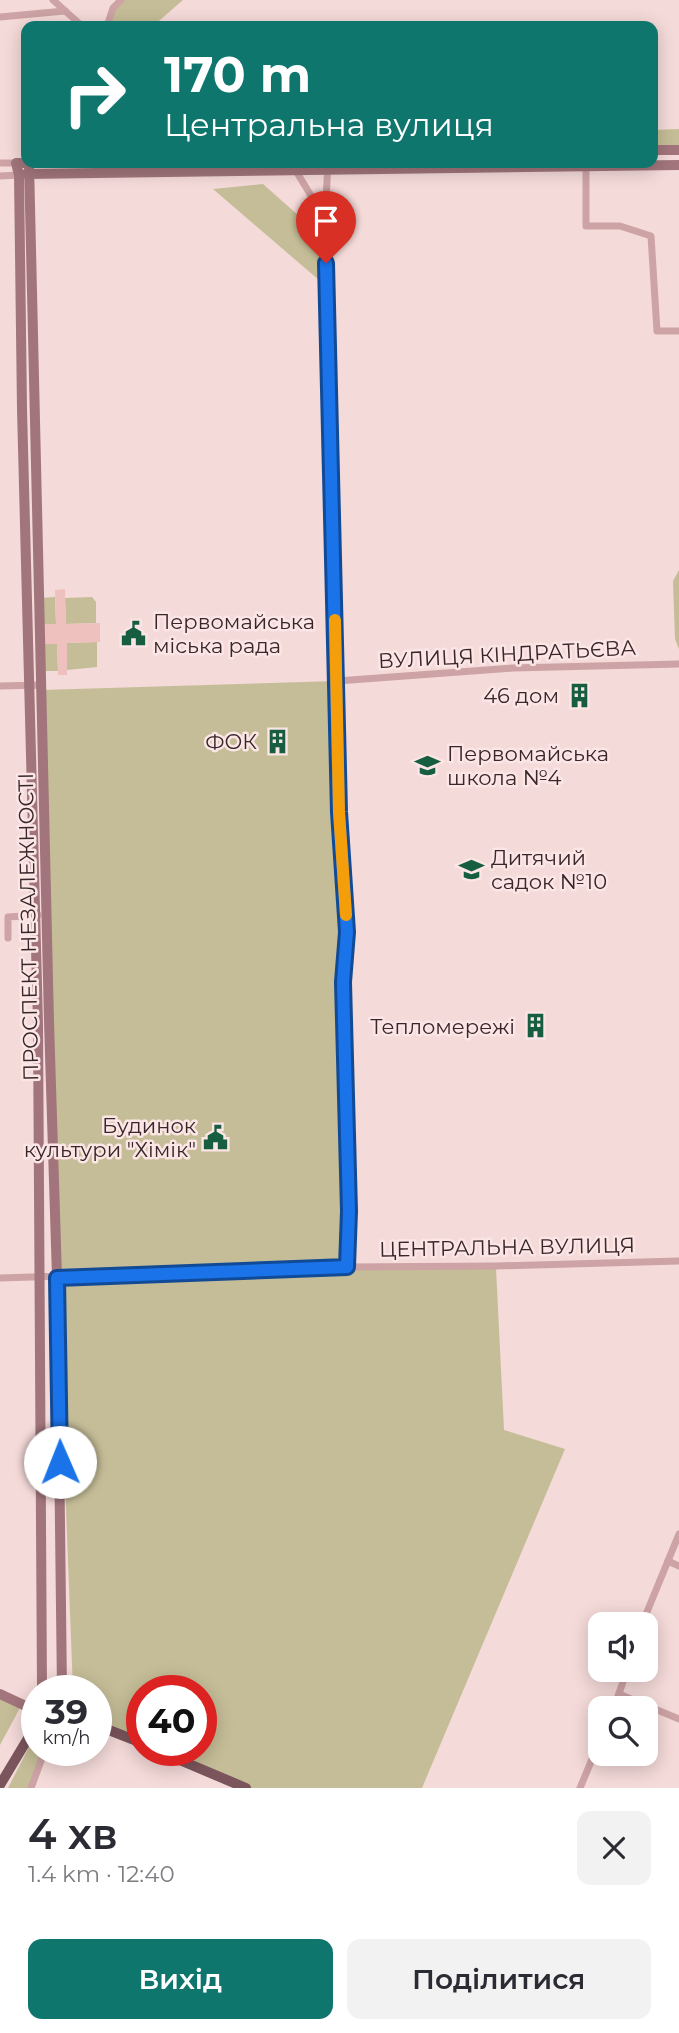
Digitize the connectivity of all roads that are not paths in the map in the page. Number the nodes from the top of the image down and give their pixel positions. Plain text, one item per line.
1 (53, 0) edge
2 (121, 0) edge
3 (65, 10) junction
4 (0, 17) edge
5 (77, 21) edge
6 (109, 21) edge
7 (658, 150) edge
8 (679, 150) edge
9 (0, 163) edge
10 (16, 163) junction
11 (21, 163) edge
12 (658, 165) edge
13 (679, 165) edge
14 (30, 168) edge
15 (199, 168) edge
16 (298, 168) edge
17 (328, 168) edge
18 (587, 168) edge
19 (31, 174) junction
20 (19, 175) junction
21 (0, 176) edge
22 (325, 219) junction
23 (679, 331) edge
24 (27, 341) junction
25 (679, 664) edge
26 (337, 681) junction
27 (0, 686) edge
28 (29, 686) junction
29 (42, 687) junction
30 (35, 915) junction
31 (46, 915) junction
32 (9, 937) dead end
33 (679, 1261) edge
34 (347, 1267) junction
35 (0, 1278) edge
36 (39, 1278) junction
37 (57, 1278) junction
38 (679, 1534) edge
39 (668, 1561) junction
40 (679, 1566) edge
41 (647, 1612) edge
42 (42, 1675) edge
43 (62, 1675) edge
44 (623, 1682) edge
45 (0, 1693) edge
46 (619, 1694) joint
47 (21, 1700) edge
48 (679, 1719) edge
49 (21, 1753) edge
50 (39, 1766) edge
51 (194, 1766) edge
52 (589, 1766) edge
53 (0, 1785) edge
54 (31, 1788) edge
55 (246, 1788) edge
56 (580, 1788) edge

1 - 3 street
2 - 6 street
3 - 4 street
3 - 5 street
7 - 8 street
9 - 10 street
10 - 11 street
10 - 20 street, ПРОСПЕКТ НЕЗАЛЕЖНОСТІ
12 - 13 street
14 - 19 street, ПРОСПЕКТ НЕЗАЛЕЖНОСТІ
15 - 19 street
16 - 22 street
17 - 22 street
18 - 23 street
19 - 20 street
19 - 24 street, ПРОСПЕКТ НЕЗАЛЕЖНОСТІ
20 - 21 street
20 - 24 street, ПРОСПЕКТ НЕЗАЛЕЖНОСТІ
22 - 26 street
24 - 28 street, ПРОСПЕКТ НЕЗАЛЕЖНОСТІ
24 - 29 street, ПРОСПЕКТ НЕЗАЛЕЖНОСТІ
25 - 26 street, ВУЛИЦЯ КІНДРАТЬЄВА
26 - 34 street
27 - 28 street
28 - 29 street
28 - 30 street, ПРОСПЕКТ НЕЗАЛЕЖНОСТІ
29 - 31 street, ПРОСПЕКТ НЕЗАЛЕЖНОСТІ
30 - 31 street
30 - 32 street
30 - 36 street, ПРОСПЕКТ НЕЗАЛЕЖНОСТІ
31 - 37 street, ПРОСПЕКТ НЕЗАЛЕЖНОСТІ
33 - 34 street, ЦЕНТРАЛЬНА ВУЛИЦЯ
34 - 37 street, ЦЕНТРАЛЬНА ВУЛИЦЯ
35 - 36 street, ЦЕНТРАЛЬНА ВУЛИЦЯ
36 - 37 street, ЦЕНТРАЛЬНА ВУЛИЦЯ
36 - 42 street, ПРОСПЕКТ НЕЗАЛЕЖНОСТІ
37 - 43 street, ПРОСПЕКТ НЕЗАЛЕЖНОСТІ
38 - 39 street
39 - 40 street
39 - 41 street
44 - 46 street
45 - 47 street
46 - 48 street
49 - 53 main road
50 - 54 street
51 - 55 main road
52 - 56 street

